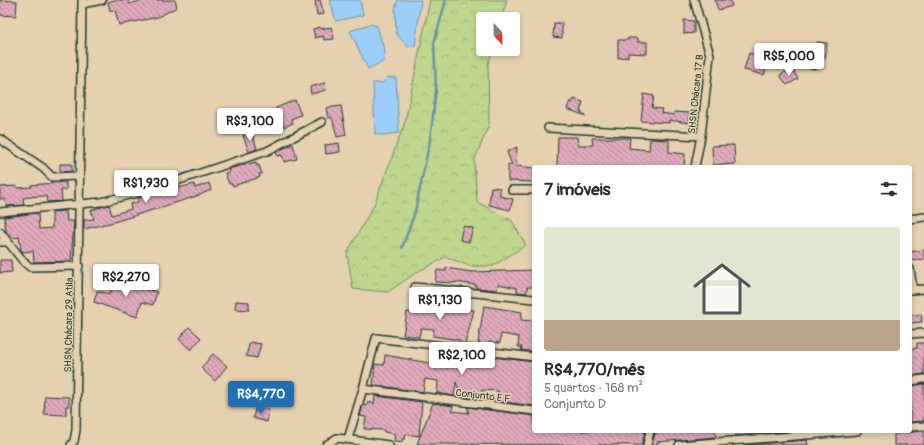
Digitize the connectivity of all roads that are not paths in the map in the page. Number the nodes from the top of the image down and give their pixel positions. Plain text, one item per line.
1 (102, 0) edge
2 (694, 0) edge
3 (82, 2) edge
4 (322, 122) dead end
5 (548, 128) dead end
6 (701, 136) junction
7 (0, 139) edge
8 (695, 165) edge
9 (79, 176) junction
10 (512, 190) dead end
11 (532, 190) edge
12 (79, 205) junction
13 (0, 212) edge
14 (924, 217) edge
15 (912, 219) edge
16 (0, 232) edge
17 (0, 242) edge
18 (8, 242) junction
19 (79, 266) junction
20 (415, 287) dead end
21 (924, 289) edge
22 (912, 290) edge
23 (532, 299) edge
24 (924, 333) edge
25 (912, 334) edge
26 (532, 357) edge
27 (912, 380) edge
28 (924, 380) edge
29 (363, 389) junction
30 (532, 411) edge
31 (924, 426) edge
32 (912, 427) edge
33 (650, 433) edge
34 (832, 433) edge
35 (348, 439) junction
36 (71, 445) edge
37 (326, 445) edge
38 (389, 445) edge
39 (647, 445) edge
40 (679, 445) edge

1 - 3 street
2 - 6 street, SHSN Chácara 17 B
3 - 9 street, SHSN Chácara 29 Atila
4 - 12 street
5 - 6 street
6 - 8 street, SHSN Chácara 17 B
7 - 9 street
9 - 12 street, SHSN Chácara 29 Atila
10 - 11 street
12 - 13 street
12 - 19 street, SHSN Chácara 29 Atila
14 - 15 street
16 - 18 street
17 - 18 street
18 - 19 street
19 - 36 street, SHSN Chácara 29 Atila
20 - 23 street
21 - 22 street
24 - 25 street
26 - 29 street
27 - 28 street
29 - 30 street, Conjunto E F
29 - 35 street
31 - 32 street
33 - 39 street
34 - 40 street
35 - 37 street
35 - 38 street

